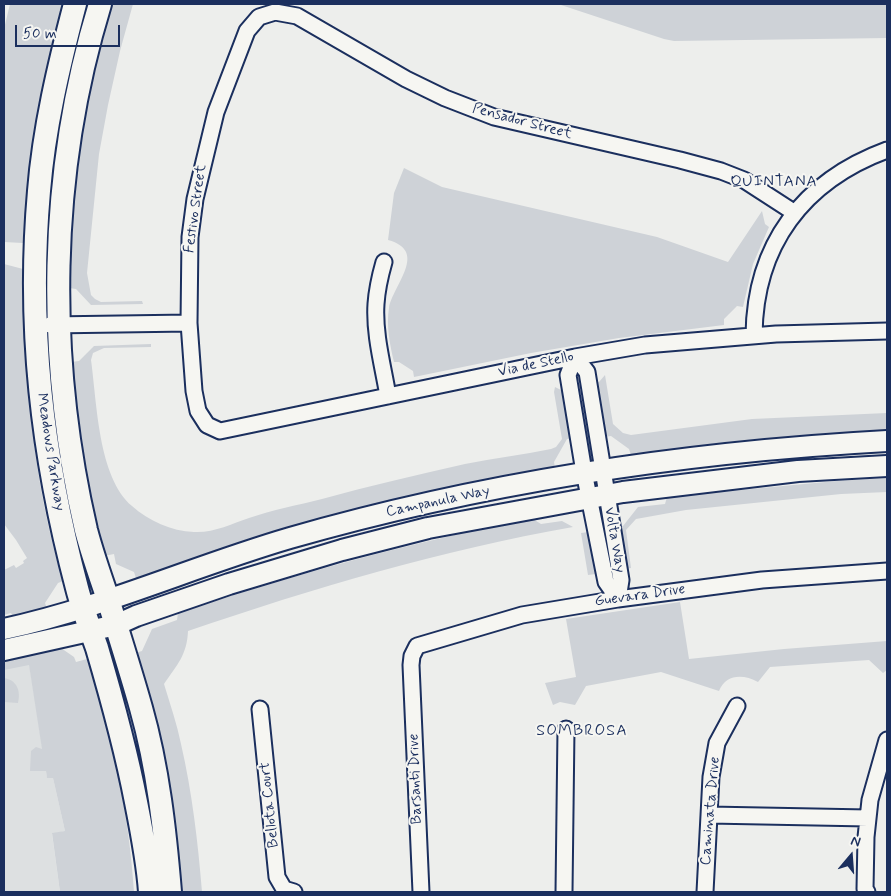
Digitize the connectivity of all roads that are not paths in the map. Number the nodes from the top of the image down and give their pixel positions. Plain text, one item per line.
1 (75, 4) edge
2 (100, 4) edge
3 (259, 17) joint
4 (887, 150) edge
5 (795, 213) junction
6 (384, 262) dead end
7 (189, 323) junction
8 (58, 324) junction
9 (35, 325) junction
10 (887, 331) edge
11 (754, 335) junction
12 (575, 357) junction
13 (388, 396) junction
14 (198, 411) joint
15 (887, 441) edge
16 (887, 466) edge
17 (593, 471) junction
18 (598, 496) junction
19 (887, 571) edge
20 (618, 599) junction
21 (108, 600) junction
22 (83, 608) junction
23 (116, 625) junction
24 (4, 629) edge
25 (91, 630) junction
26 (4, 650) edge
27 (411, 665) joint
28 (737, 706) dead end
29 (260, 709) dead end
30 (566, 728) dead end
31 (887, 740) edge
32 (709, 815) junction
33 (868, 818) junction
34 (866, 891) edge
35 (150, 892) edge
36 (170, 892) edge
37 (294, 892) edge
38 (421, 892) edge
39 (564, 892) edge
40 (705, 892) edge

1 - 9 main road, Meadows Parkway
2 - 8 main road, Meadows Parkway
3 - 5 street, Pensador Street
3 - 7 street, Festivo Street
4 - 5 street
5 - 11 street
6 - 13 street
7 - 8 street
7 - 14 street, Festivo Street
8 - 9 street
8 - 21 main road, Meadows Parkway
9 - 22 main road, Meadows Parkway
10 - 11 street, Via de Stello
11 - 12 street, Via de Stello
12 - 13 street, Via de Stello
12 - 17 street, Volta Way
13 - 14 street, Via de Stello
15 - 17 street, Campanula Way
16 - 18 street, Campanula Way
17 - 18 street, Volta Way
17 - 21 street, Campanula Way
18 - 20 street, Volta Way
18 - 23 street, Campanula Way
19 - 20 street, Guevara Drive
20 - 27 street, Guevara Drive
21 - 22 street, Campanula Way
21 - 23 main road, Meadows Parkway
22 - 24 street, Campanula Way
22 - 25 main road, Meadows Parkway
23 - 25 street, Campanula Way
23 - 36 main road, Meadows Parkway
25 - 26 street, Campanula Way
25 - 35 main road, Meadows Parkway
27 - 38 street, Barsanti Drive
28 - 32 street, Caminata Drive
29 - 37 street, Bellota Court
30 - 39 street
31 - 33 street
32 - 33 street
32 - 40 street, Caminata Drive
33 - 34 street

